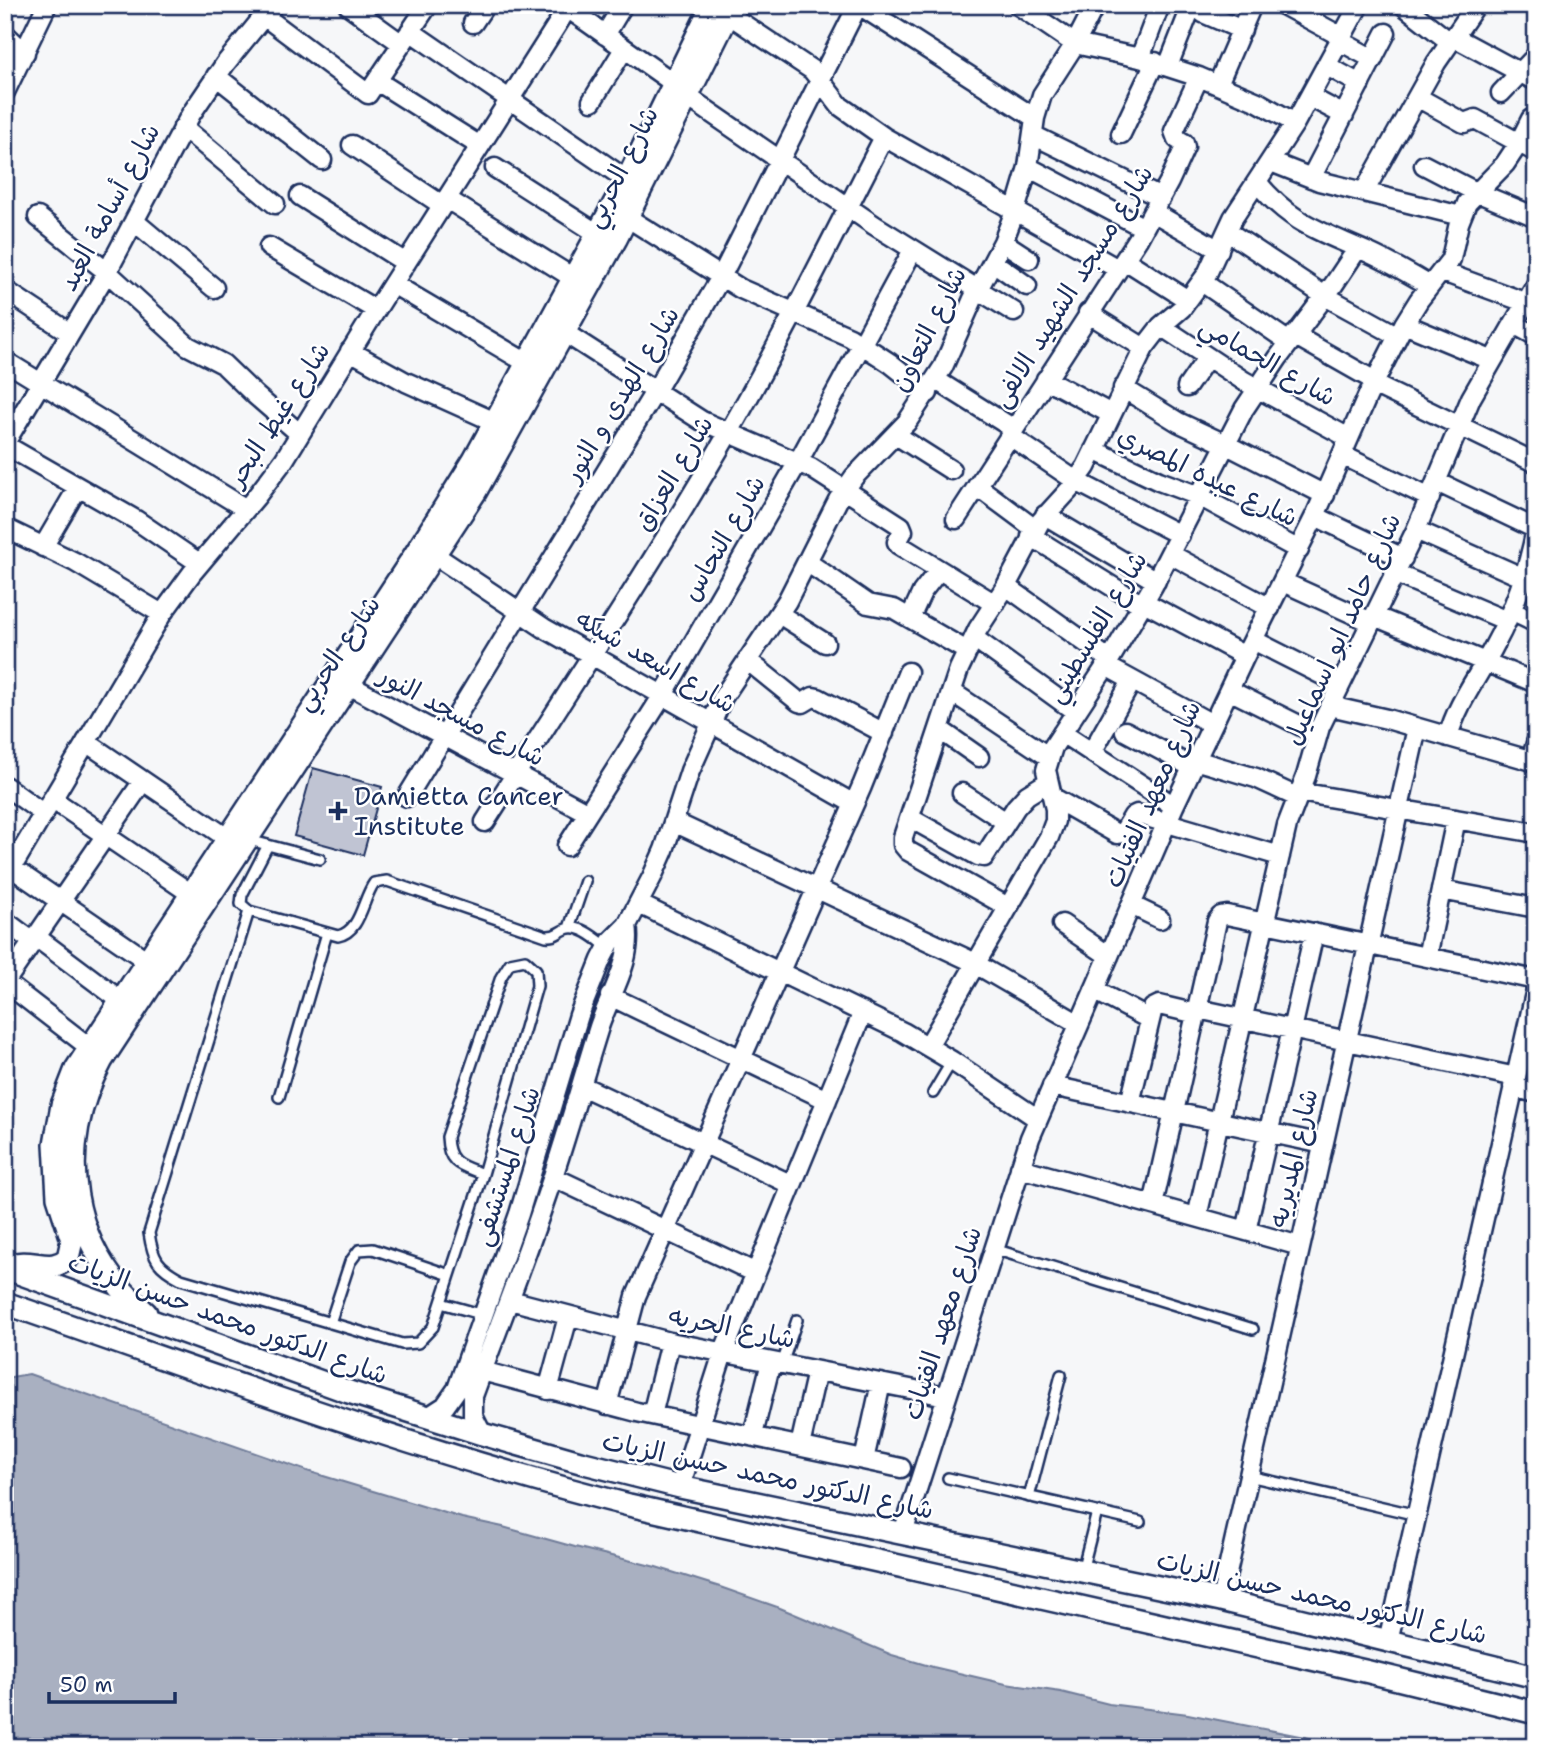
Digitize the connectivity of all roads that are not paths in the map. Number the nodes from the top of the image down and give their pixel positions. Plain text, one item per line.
1 (47, 5) edge
2 (348, 5) edge
3 (428, 5) edge
4 (485, 5) edge
5 (623, 5) edge
6 (858, 5) edge
7 (1018, 5) edge
8 (1095, 5) edge
9 (1160, 5) edge
10 (1252, 5) edge
11 (1283, 5) edge
12 (1359, 5) edge
13 (1403, 5) edge
14 (1476, 5) edge
15 (565, 7) edge
16 (724, 8) edge
17 (1197, 9) edge
18 (269, 11) edge
19 (472, 23) dead end
20 (1242, 30) junction
21 (1386, 33) dead end
22 (5, 34) edge
23 (605, 35) junction
24 (406, 37) junction
25 (1341, 39) junction
26 (1452, 39) junction
27 (1075, 44) junction
28 (624, 49) junction
29 (25, 53) junction
30 (1536, 56) edge
31 (1373, 59) junction
32 (1154, 62) junction
33 (1327, 66) junction
34 (216, 76) junction
35 (1199, 76) junction
36 (1528, 77) edge
37 (820, 79) junction
38 (1218, 84) junction
39 (1360, 84) junction
40 (372, 88) junction
41 (681, 91) junction
42 (5, 92) edge
43 (1501, 93) dead end
44 (1310, 97) junction
45 (1417, 97) junction
46 (509, 99) junction
47 (592, 101) dead end
48 (1344, 115) junction
49 (1531, 118) dead end
50 (1295, 123) junction
51 (1034, 126) junction
52 (183, 127) junction
53 (1121, 134) dead end
54 (884, 138) junction
55 (1519, 143) junction
56 (352, 145) dead end
57 (480, 146) junction
58 (1536, 152) edge
59 (323, 160) dead end
60 (780, 160) junction
61 (1271, 162) junction
62 (1424, 165) dead end
63 (1028, 167) junction
64 (495, 168) dead end
65 (1311, 178) junction
66 (627, 180) junction
67 (1257, 182) junction
68 (1364, 192) junction
69 (1476, 192) junction
70 (300, 196) dead end
71 (445, 202) junction
72 (275, 204) dead end
73 (848, 207) junction
74 (1015, 211) junction
75 (1153, 213) junction
76 (1461, 216) junction
77 (38, 217) dead end
78 (1536, 217) edge
79 (628, 218) junction
80 (134, 221) junction
81 (1227, 231) junction
82 (598, 234) junction
83 (1003, 242) junction
84 (269, 247) dead end
85 (1358, 248) junction
86 (913, 250) junction
87 (1219, 250) junction
88 (1029, 259) dead end
89 (993, 262) junction
90 (406, 263) junction
91 (1121, 265) junction
92 (107, 272) junction
93 (1443, 272) junction
94 (721, 277) junction
95 (1202, 282) junction
96 (393, 284) junction
97 (1536, 285) edge
98 (1027, 286) dead end
99 (1430, 286) junction
100 (214, 288) dead end
101 (978, 289) junction
102 (5, 290) edge
103 (574, 292) junction
104 (1325, 296) junction
105 (1188, 300) junction
106 (1527, 303) junction
107 (376, 310) junction
108 (795, 312) junction
109 (1014, 312) dead end
110 (1088, 313) junction
111 (1514, 324) junction
112 (1161, 326) junction
113 (1401, 330) junction
114 (70, 333) junction
115 (565, 333) junction
116 (1536, 336) edge
117 (1291, 339) junction
118 (863, 345) junction
119 (1144, 348) junction
120 (350, 351) junction
121 (1207, 358) junction
122 (1491, 360) junction
123 (5, 361) edge
124 (527, 363) junction
125 (1046, 379) junction
126 (40, 382) junction
127 (1374, 382) junction
128 (932, 387) junction
129 (1187, 387) dead end
130 (1123, 388) junction
131 (1257, 389) junction
132 (656, 390) junction
133 (1111, 414) junction
134 (495, 422) junction
135 (1459, 426) junction
136 (728, 433) junction
137 (1012, 433) junction
138 (300, 434) junction
139 (896, 435) junction
140 (1349, 438) junction
141 (1225, 443) junction
142 (5, 444) edge
143 (1094, 450) junction
144 (1342, 456) junction
145 (799, 461) junction
146 (1536, 463) edge
147 (951, 470) dead end
148 (1076, 481) junction
149 (977, 486) junction
150 (77, 489) junction
151 (845, 489) junction
152 (1434, 490) junction
153 (1325, 495) junction
154 (1199, 496) junction
155 (246, 509) junction
156 (1315, 516) junction
157 (956, 519) dead end
158 (1037, 527) junction
159 (5, 528) edge
160 (1536, 529) edge
161 (1416, 530) junction
162 (1180, 535) junction
163 (43, 547) junction
164 (1299, 550) junction
165 (1170, 554) junction
166 (436, 556) junction
167 (1532, 561) edge
168 (807, 562) junction
169 (200, 563) junction
170 (1399, 566) junction
171 (939, 570) junction
172 (1524, 578) junction
173 (1156, 581) junction
174 (1283, 582) junction
175 (1006, 586) junction
176 (1143, 603) junction
177 (995, 604) junction
178 (1270, 608) junction
179 (520, 612) junction
180 (162, 614) junction
181 (779, 614) junction
182 (1509, 616) junction
183 (910, 618) junction
184 (1373, 619) junction
185 (1536, 624) edge
186 (825, 643) dead end
187 (970, 645) junction
188 (1249, 648) junction
189 (592, 655) junction
190 (747, 660) junction
191 (1486, 662) junction
192 (1108, 663) junction
193 (908, 672) dead end
194 (1132, 681) junction
195 (1536, 683) edge
196 (1340, 684) junction
197 (349, 685) junction
198 (1229, 690) junction
199 (952, 692) junction
200 (663, 695) junction
201 (1330, 706) junction
202 (1076, 712) junction
203 (710, 722) junction
204 (1212, 724) junction
205 (1417, 728) junction
206 (939, 729) junction
207 (1125, 731) dead end
208 (884, 733) junction
209 (1062, 733) junction
210 (1317, 733) junction
211 (444, 737) junction
212 (1448, 737) junction
213 (86, 742) junction
214 (1536, 743) edge
215 (1092, 752) junction
216 (979, 757) dead end
217 (1049, 757) junction
218 (1533, 762) edge
219 (1193, 763) junction
220 (515, 774) junction
221 (143, 781) junction
222 (5, 786) edge
223 (1051, 790) junction
224 (962, 793) dead end
225 (1298, 795) junction
226 (407, 797) dead end
227 (854, 804) junction
228 (48, 806) junction
229 (1174, 806) junction
230 (1398, 809) junction
231 (588, 813) junction
232 (910, 818) junction
233 (1456, 819) junction
234 (485, 822) dead end
235 (674, 822) junction
236 (1006, 822) junction
237 (1167, 823) junction
238 (1536, 833) edge
239 (106, 836) junction
240 (237, 839) junction
241 (268, 845) junction
242 (567, 846) dead end
243 (1280, 856) junction
244 (320, 859) dead end
245 (8, 874) edge
246 (585, 880) dead end
247 (816, 888) junction
248 (1441, 890) junction
249 (190, 894) junction
250 (61, 901) junction
251 (639, 904) junction
252 (1131, 905) junction
253 (1008, 907) junction
254 (1536, 908) edge
255 (249, 911) junction
256 (1160, 919) dead end
257 (5, 921) edge
258 (1265, 923) junction
259 (1062, 924) dead end
260 (627, 925) junction
261 (569, 928) junction
262 (327, 933) junction
263 (1314, 933) junction
264 (35, 939) junction
265 (1368, 945) junction
266 (607, 947) junction
267 (1109, 956) junction
268 (1427, 957) junction
269 (146, 960) junction
270 (976, 963) junction
271 (780, 972) junction
272 (1536, 980) edge
273 (5, 982) edge
274 (1536, 989) edge
275 (1094, 990) junction
276 (610, 996) junction
277 (120, 1000) junction
278 (1197, 1011) junction
279 (863, 1012) junction
280 (1243, 1018) junction
281 (1149, 1019) junction
282 (1079, 1024) junction
283 (1292, 1029) junction
284 (1346, 1041) junction
285 (928, 1045) junction
286 (89, 1046) junction
287 (741, 1058) junction
288 (952, 1061) junction
289 (1515, 1082) junction
290 (582, 1086) junction
291 (1052, 1086) junction
292 (933, 1093) dead end
293 (1536, 1093) edge
294 (279, 1097) dead end
295 (827, 1100) junction
296 (1130, 1103) junction
297 (1175, 1112) junction
298 (1038, 1119) junction
299 (1219, 1122) junction
300 (66, 1132) junction
301 (1268, 1132) junction
302 (703, 1144) junction
303 (1323, 1144) junction
304 (1020, 1168) junction
305 (483, 1174) junction
306 (553, 1177) junction
307 (792, 1185) junction
308 (1153, 1205) junction
309 (1197, 1217) junction
310 (665, 1230) junction
311 (1246, 1231) junction
312 (1300, 1246) junction
313 (994, 1249) junction
314 (5, 1268) edge
315 (757, 1273) junction
316 (450, 1275) junction
317 (510, 1300) junction
318 (5, 1303) edge
319 (440, 1303) junction
320 (484, 1315) junction
321 (568, 1317) junction
322 (797, 1320) dead end
323 (156, 1321) junction
324 (502, 1321) junction
325 (330, 1323) junction
326 (1253, 1329) dead end
327 (625, 1332) junction
328 (670, 1342) junction
329 (723, 1353) junction
330 (776, 1363) junction
331 (482, 1371) junction
332 (817, 1371) junction
333 (1061, 1375) dead end
334 (881, 1383) junction
335 (548, 1390) junction
336 (946, 1396) junction
337 (607, 1405) junction
338 (652, 1415) junction
339 (428, 1417) junction
340 (699, 1424) junction
341 (482, 1434) junction
342 (753, 1435) junction
343 (800, 1446) junction
344 (863, 1460) junction
345 (901, 1468) dead end
346 (1249, 1476) junction
347 (948, 1478) dead end
348 (680, 1487) junction
349 (1029, 1497) junction
350 (1097, 1512) junction
351 (1417, 1515) junction
352 (1140, 1522) dead end
353 (903, 1533) junction
354 (1082, 1571) junction
355 (1221, 1600) junction
356 (1388, 1641) junction
357 (1536, 1676) edge
358 (1536, 1713) edge

1 - 29 street
2 - 24 street
3 - 24 street
4 - 19 street
5 - 23 street
6 - 37 street, شارع الهدى و النور
6 - 51 street
7 - 27 street
8 - 27 street, شارع التعاون
9 - 32 street
10 - 20 street
11 - 25 street
12 - 25 street
13 - 26 street
14 - 26 street
15 - 23 street
15 - 46 street, شارع غيط البحر
16 - 37 street
16 - 41 street, شارع الحربي
17 - 20 street
17 - 32 street
18 - 34 street, شارع أسامة العبد
18 - 40 street
20 - 38 street
21 - 31 street
22 - 29 street
23 - 28 street
24 - 40 street
24 - 46 street
25 - 31 street
25 - 33 street
26 - 36 street
26 - 45 street
27 - 32 street
27 - 51 street, شارع التعاون
28 - 41 street
28 - 47 street
29 - 42 street
30 - 36 street
31 - 39 street
32 - 35 street
32 - 53 street
33 - 39 street
33 - 44 street
34 - 52 street, شارع أسامة العبد
34 - 59 street
35 - 38 street
35 - 75 street, شارع مسجد الشهيد الالفى
36 - 43 street
37 - 54 street
37 - 60 street, شارع الهدى و النور
38 - 50 street
39 - 48 street
40 - 57 street
41 - 60 street
41 - 66 street, شارع الحربي
41 - 79 street, شارع الحربي
44 - 48 street
44 - 50 street
45 - 55 street
45 - 68 street
46 - 57 street, شارع غيط البحر
46 - 66 street
48 - 65 street
49 - 55 street, شارع معهد الفتيات
50 - 61 street
51 - 63 street, شارع التعاون
51 - 75 street
52 - 72 street
52 - 80 street, شارع أسامة العبد
54 - 73 street, شارع العزاق
54 - 74 street
55 - 58 street
55 - 69 street, شارع معهد الفتيات
56 - 71 street
57 - 71 street, شارع غيط البحر
60 - 73 street
60 - 94 street, شارع الهدى و النور
61 - 65 street
61 - 67 street
62 - 69 street
63 - 74 street, شارع التعاون
63 - 75 street
64 - 82 street
65 - 68 street
66 - 82 street, شارع الحربي
67 - 81 street
67 - 85 street
68 - 76 street
69 - 76 street, شارع معهد الفتيات
69 - 78 street
70 - 90 street
71 - 90 street, شارع غيط البحر
71 - 103 street
73 - 86 street
73 - 108 street, شارع العزاق
74 - 83 street, شارع التعاون
74 - 91 street
75 - 87 street
75 - 91 street, شارع مسجد الشهيد الالفى
76 - 93 street, شارع معهد الفتيات
77 - 92 street
79 - 94 street
79 - 103 street, شارع الحربي
80 - 92 street, شارع أسامة العبد
80 - 100 street
81 - 87 street
81 - 104 street
82 - 103 street, شارع الحربي
83 - 88 street
83 - 89 street, شارع التعاون
84 - 107 street
85 - 99 street
85 - 104 street, شارع الفلسطيني
86 - 101 street
86 - 118 street, شارع النحاس
87 - 95 street
89 - 98 street
89 - 101 street, شارع التعاون
90 - 96 street, شارع غيط البحر
91 - 105 street
91 - 110 street, شارع مسجد الشهيد الالفى
92 - 114 street, شارع أسامة العبد
92 - 138 street
93 - 99 street, شارع معهد الفتيات
93 - 106 street
94 - 108 street
94 - 132 street, شارع الهدى و النور
95 - 105 street
95 - 117 street
96 - 107 street, شارع غيط البحر
96 - 124 street
97 - 106 street, شارع حامد ابو اسماعيل
99 - 113 street, شارع معهد الفتيات
101 - 109 street
101 - 128 street, شارع التعاون
102 - 114 street
103 - 115 street, شارع الحربي
103 - 124 street, شارع الحربي
104 - 113 street
104 - 117 street, شارع الفلسطيني
105 - 112 street
106 - 111 street, شارع حامد ابو اسماعيل
107 - 120 street, شارع غيط البحر
108 - 118 street
108 - 136 street, شارع العزاق
110 - 119 street
110 - 125 street, شارع مسجد الشهيد الالفى
111 - 116 street
111 - 122 street, شارع حامد ابو اسماعيل
112 - 119 street
112 - 121 street, شارع الحمامي
113 - 122 street
113 - 127 street, شارع معهد الفتيات
114 - 126 street, شارع أسامة العبد
115 - 132 street
115 - 166 street, شارع الحربي
117 - 127 street
117 - 131 street, شارع الفلسطيني
118 - 128 street
118 - 145 street, شارع النحاس
119 - 130 street
120 - 134 street
120 - 138 street, شارع غيط البحر
121 - 129 street
121 - 131 street, شارع الحمامي
122 - 135 street, شارع حامد ابو اسماعيل
123 - 126 street
124 - 134 street, شارع الحربي
125 - 133 street
125 - 137 street, شارع مسجد الشهيد الالفى
126 - 142 street, شارع أسامة العبد
126 - 155 street
127 - 135 street
127 - 140 street, شارع معهد الفتيات
128 - 137 street
128 - 139 street, شارع التعاون
130 - 133 street
130 - 141 street
131 - 140 street, شارع الحمامي
131 - 141 street, شارع الفلسطيني
132 - 136 street
132 - 179 street, شارع الهدى و النور
133 - 143 street
134 - 240 street, شارع الحربي
135 - 146 street
135 - 152 street, شارع حامد ابو اسماعيل
136 - 145 street
136 - 189 street, شارع العزاق
137 - 148 street
137 - 149 street, شارع مسجد الشهيد الالفى
138 - 155 street, شارع غيط البحر
139 - 147 street
139 - 151 street, شارع التعاون
140 - 144 street, شارع معهد الفتيات
141 - 153 street
141 - 154 street, شارع الفلسطيني
142 - 150 street
143 - 148 street
143 - 154 street, شارع عبده المصري
144 - 152 street
144 - 153 street, شارع معهد الفتيات
145 - 151 street
145 - 200 street, شارع النحاس
148 - 158 street
148 - 162 street
149 - 157 street, شارع مسجد الشهيد الالفى
149 - 158 street
150 - 163 street
150 - 169 street
151 - 168 street, شارع التعاون
151 - 171 street
152 - 160 street
152 - 161 street, شارع حامد ابو اسماعيل
153 - 156 street, شارع معهد الفتيات
154 - 162 street, شارع الفلسطيني
154 - 164 street, شارع عبده المصري
155 - 169 street, شارع غيط البحر
156 - 164 street, شارع معهد الفتيات
156 - 170 street
158 - 173 street
158 - 175 street
158 - 176 street
159 - 163 street
160 - 167 street
161 - 170 street, شارع حامد ابو اسماعيل
161 - 172 street
162 - 165 street, شارع الفلسطيني
163 - 180 street
164 - 174 street, شارع معهد الفتيات
165 - 173 street, شارع الفلسطيني
165 - 178 street
166 - 179 street, شارع اسعد شبكه
166 - 197 street, شارع الحربي
167 - 172 street
168 - 181 street, شارع التعاون
168 - 183 street
169 - 180 street, شارع غيط البحر
170 - 182 street
170 - 184 street, شارع حامد ابو اسماعيل
171 - 177 street
171 - 183 street
172 - 182 street
173 - 176 street, شارع الفلسطيني
174 - 178 street, شارع معهد الفتيات
174 - 184 street
175 - 177 street
175 - 192 street
176 - 188 street
176 - 192 street, شارع الفلسطيني
177 - 187 street
178 - 188 street, شارع معهد الفتيات
179 - 189 street, شارع اسعد شبكه
179 - 211 street, شارع الهدى و النور
180 - 213 street, شارع غيط البحر
181 - 186 street
181 - 190 street, شارع التعاون
182 - 185 street
182 - 191 street
183 - 187 street
184 - 191 street
184 - 196 street, شارع حامد ابو اسماعيل
187 - 199 street
187 - 202 street
188 - 196 street
188 - 198 street, شارع معهد الفتيات
189 - 200 street, شارع اسعد شبكه
189 - 220 street, شارع العزاق
190 - 203 street, شارع التعاون
190 - 208 street
191 - 195 street
191 - 212 street
192 - 194 street
192 - 202 street, شارع الفلسطيني
193 - 208 street
194 - 204 street
194 - 215 street
196 - 201 street, شارع حامد ابو اسماعيل
197 - 211 street, شارع مسجد النور
197 - 240 street, شارع الحربي
198 - 204 street, شارع معهد الفتيات
198 - 210 street
199 - 206 street
199 - 217 street
200 - 203 street, شارع اسعد شبكه
200 - 231 street, شارع النحاس
201 - 205 street
201 - 210 street, شارع حامد ابو اسماعيل
202 - 209 street, شارع الفلسطيني
203 - 227 street, شارع اسعد شبكه
203 - 235 street, شارع المستشفى
204 - 219 street, شارع معهد الفتيات
205 - 212 street
205 - 230 street, شارع المديريه
206 - 216 street
206 - 232 street
207 - 219 street
208 - 227 street
209 - 215 street
209 - 217 street, شارع الفلسطيني
210 - 225 street, شارع حامد ابو اسماعيل
211 - 220 street, شارع مسجد النور
211 - 226 street, شارع الهدى و النور
212 - 218 street
213 - 221 street
213 - 228 street, شارع غيط البحر
214 - 218 street
215 - 229 street
217 - 223 street, شارع الفلسطيني
219 - 225 street
219 - 229 street, شارع معهد الفتيات
220 - 231 street, شارع مسجد النور
220 - 234 street, شارع العزاق
221 - 239 street
221 - 240 street
222 - 228 street
223 - 236 street
223 - 237 street
223 - 253 street, شارع الفلسطيني
224 - 236 street
225 - 230 street
225 - 243 street, شارع حامد ابو اسماعيل
227 - 247 street
228 - 239 street
228 - 245 street, شارع غيط البحر
229 - 237 street, شارع معهد الفتيات
230 - 233 street
230 - 265 street, شارع المديريه
231 - 242 street, شارع النحاس
232 - 236 street
232 - 253 street
233 - 238 street
233 - 248 street
235 - 247 street
235 - 251 street, شارع المستشفى
237 - 243 street
237 - 252 street, شارع معهد الفتيات
239 - 249 street
239 - 250 street
240 - 241 lane
240 - 249 street, شارع الحربي
240 - 300 street, شارع الحربي
241 - 244 lane
241 - 255 lane
243 - 258 street, شارع حامد ابو اسماعيل
245 - 250 street
246 - 261 lane
247 - 270 street
247 - 271 street
248 - 254 street
248 - 268 street
249 - 269 street, شارع الحربي
250 - 264 street
250 - 269 street
251 - 260 street, شارع المستشفى
251 - 271 street
252 - 256 street
252 - 267 street, شارع معهد الفتيات
253 - 270 street, شارع الفلسطيني
255 - 262 lane
255 - 325 lane
257 - 264 street
258 - 263 street
258 - 278 street
258 - 280 street, شارع حامد ابو اسماعيل
259 - 267 street
260 - 266 street, شارع المستشفى
260 - 276 street, شارع المستشفى
261 - 262 lane
261 - 266 lane
262 - 294 lane
263 - 265 street
263 - 283 street
264 - 273 street
264 - 277 street
265 - 268 street
265 - 284 street, شارع المديريه
266 - 320 street, شارع المستشفى
267 - 275 street, شارع معهد الفتيات
268 - 272 street
269 - 277 street, شارع الحربي
270 - 282 street
270 - 285 street, شارع الفلسطيني
271 - 279 street
271 - 287 street
273 - 286 street
274 - 289 street
275 - 281 street
275 - 282 street, شارع معهد الفتيات
276 - 287 street
276 - 290 street, شارع المستشفى
277 - 286 street, شارع الحربي
278 - 280 street
278 - 281 street
278 - 297 street
279 - 285 street
279 - 295 street
280 - 283 street
280 - 299 street, شارع حامد ابو اسماعيل
281 - 296 street
282 - 291 street, شارع معهد الفتيات
283 - 284 street
283 - 301 street
284 - 289 street
284 - 303 street, شارع المديريه
285 - 288 street
286 - 300 street, شارع الحربي
287 - 295 street
287 - 302 street
288 - 292 lane
288 - 298 street
289 - 293 street
289 - 351 street
290 - 302 street
290 - 306 street, شارع المستشفى
291 - 296 street
291 - 298 street, شارع معهد الفتيات
295 - 307 street
296 - 297 street
297 - 299 street
297 - 308 street
298 - 304 street, شارع معهد الفتيات
299 - 301 street
299 - 309 street, شارع حامد ابو اسماعيل
300 - 314 street, شارع الحربي
300 - 323 street, شارع الحربي
301 - 303 street
301 - 311 street
302 - 307 street
302 - 310 street
303 - 312 street, شارع المديريه
304 - 308 street
304 - 313 street, شارع معهد الفتيات
305 - 305 lane
305 - 316 lane
306 - 310 street
306 - 317 street, شارع المستشفى
307 - 315 street
308 - 309 street
309 - 311 street
310 - 315 street
310 - 327 street
311 - 312 street
312 - 346 street, شارع المديريه
313 - 326 lane
313 - 336 street, شارع معهد الفتيات
314 - 323 street, شارع الدكتور محمد حسن الزيات
315 - 329 street
316 - 319 lane
316 - 325 lane
317 - 321 street, شارع الحريه
317 - 324 street, شارع المستشفى
318 - 358 street
319 - 320 lane
319 - 325 lane
320 - 324 street
320 - 339 street, شارع المستشفى
321 - 327 street, شارع الحريه
321 - 335 street
322 - 330 lane
323 - 339 street, شارع الدكتور محمد حسن الزيات
324 - 331 street, شارع المستشفى
327 - 328 street, شارع الحريه
327 - 337 street
328 - 329 street, شارع الحريه
328 - 338 street
329 - 330 street, شارع الحريه
329 - 340 street
330 - 332 street, شارع الحريه
330 - 342 street
331 - 335 street
331 - 341 street, شارع المستشفى
332 - 334 street, شارع الحريه
332 - 343 street
333 - 349 lane
334 - 336 street, شارع الحريه
334 - 344 street
335 - 337 street
336 - 353 street, شارع معهد الفتيات
337 - 338 street
338 - 340 street
339 - 341 street, شارع الدكتور محمد حسن الزيات
340 - 342 street
340 - 348 street
341 - 348 street, شارع الدكتور محمد حسن الزيات
342 - 343 street
343 - 344 street
344 - 345 street
346 - 351 lane
346 - 355 street, شارع المديريه
347 - 349 lane
348 - 353 street, شارع الدكتور محمد حسن الزيات
349 - 350 lane
350 - 352 lane
350 - 354 lane
351 - 356 street
353 - 354 street, شارع الدكتور محمد حسن الزيات
354 - 355 street, شارع الدكتور محمد حسن الزيات
355 - 356 street, شارع الدكتور محمد حسن الزيات
356 - 357 street, شارع الدكتور محمد حسن الزيات

